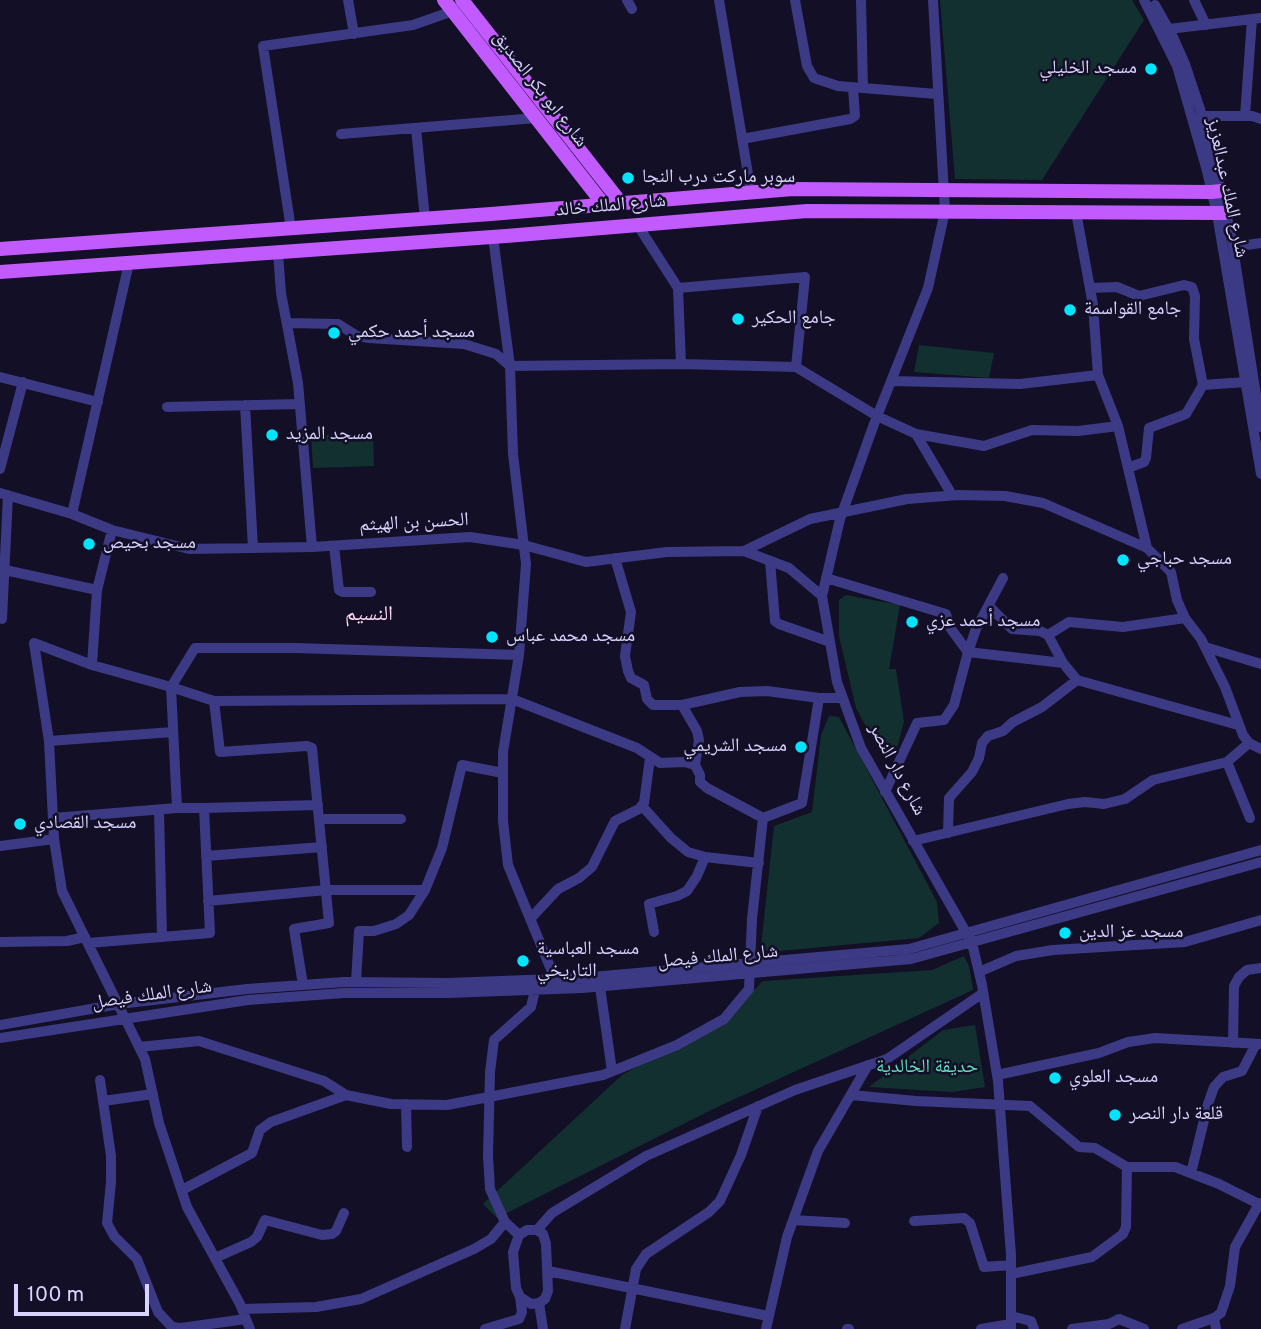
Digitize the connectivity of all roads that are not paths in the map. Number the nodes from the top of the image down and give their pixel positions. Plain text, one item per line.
1 (348, 0) edge
2 (719, 0) edge
3 (795, 0) edge
4 (861, 0) edge
5 (933, 0) edge
6 (1144, 0) edge
7 (1151, 0) edge
8 (1194, 0) edge
9 (453, 4) edge
10 (1257, 18) edge
11 (1206, 24) junction
12 (1169, 29) junction
13 (354, 34) junction
14 (1256, 49) edge
15 (858, 88) junction
16 (937, 94) junction
17 (1202, 116) junction
18 (1245, 116) junction
19 (536, 118) junction
20 (1261, 119) edge
21 (416, 128) junction
22 (341, 134) dead end
23 (742, 139) junction
24 (945, 190) junction
25 (1216, 191) junction
26 (751, 192) junction
27 (621, 202) junction
28 (604, 205) junction
29 (945, 211) junction
30 (1076, 212) junction
31 (1221, 214) junction
32 (425, 219) junction
33 (637, 224) junction
34 (291, 229) junction
35 (493, 237) junction
36 (1261, 243) edge
37 (1233, 247) junction
38 (0, 249) edge
39 (278, 253) junction
40 (130, 263) junction
41 (0, 272) edge
42 (678, 288) junction
43 (1090, 288) junction
44 (288, 323) junction
45 (681, 364) junction
46 (510, 366) junction
47 (796, 367) junction
48 (1098, 374) junction
49 (0, 377) edge
50 (1253, 378) edge
51 (891, 381) junction
52 (23, 382) junction
53 (1203, 385) junction
54 (98, 402) junction
55 (300, 404) junction
56 (245, 405) junction
57 (167, 407) dead end
58 (877, 416) junction
59 (1118, 426) junction
60 (1261, 427) edge
61 (916, 434) junction
62 (1128, 468) junction
63 (0, 469) edge
64 (1261, 474) edge
65 (4, 494) edge
66 (952, 495) junction
67 (843, 512) junction
68 (72, 514) junction
69 (112, 530) junction
70 (334, 545) junction
71 (524, 545) junction
72 (312, 547) junction
73 (253, 548) junction
74 (1147, 548) junction
75 (744, 551) junction
76 (615, 558) junction
77 (770, 561) junction
78 (5, 570) junction
79 (826, 578) junction
80 (1003, 578) dead end
81 (97, 590) junction
82 (371, 592) dead end
83 (822, 596) junction
84 (989, 606) junction
85 (1185, 618) junction
86 (2, 619) dead end
87 (1048, 635) junction
88 (830, 642) junction
89 (1205, 647) junction
90 (968, 652) junction
91 (519, 655) junction
92 (1063, 663) junction
93 (1261, 664) edge
94 (92, 665) junction
95 (1077, 680) junction
96 (172, 687) junction
97 (819, 698) junction
98 (842, 698) junction
99 (512, 699) junction
100 (214, 701) junction
101 (682, 705) junction
102 (1238, 725) junction
103 (173, 732) junction
104 (49, 741) junction
105 (1249, 743) junction
106 (1261, 749) edge
107 (650, 758) junction
108 (1227, 762) junction
109 (695, 765) junction
110 (503, 773) junction
111 (885, 792) junction
112 (318, 806) junction
113 (642, 806) junction
114 (177, 808) junction
115 (204, 808) junction
116 (159, 810) junction
117 (53, 818) junction
118 (763, 818) junction
119 (1250, 818) dead end
120 (320, 819) junction
121 (401, 819) dead end
122 (948, 833) junction
123 (54, 839) junction
124 (914, 841) junction
125 (0, 846) edge
126 (322, 846) junction
127 (1261, 850) edge
128 (206, 856) junction
129 (705, 857) junction
130 (1261, 862) edge
131 (759, 863) junction
132 (326, 890) junction
133 (425, 890) junction
134 (208, 901) junction
135 (530, 919) junction
136 (1261, 920) edge
137 (654, 932) dead end
138 (162, 937) junction
139 (969, 939) junction
140 (87, 940) junction
141 (0, 942) edge
142 (750, 966) junction
143 (1261, 968) edge
144 (979, 972) junction
145 (555, 979) junction
146 (356, 982) junction
147 (303, 985) junction
148 (600, 987) junction
149 (535, 990) junction
150 (983, 993) junction
151 (119, 1004) junction
152 (125, 1017) junction
153 (0, 1026) edge
154 (0, 1038) edge
155 (1234, 1042) junction
156 (1258, 1044) edge
157 (139, 1047) junction
158 (869, 1065) junction
159 (612, 1071) junction
160 (997, 1075) junction
161 (100, 1080) dead end
162 (152, 1094) junction
163 (346, 1095) junction
164 (851, 1095) junction
165 (491, 1098) junction
166 (103, 1101) junction
167 (406, 1104) junction
168 (999, 1105) junction
169 (758, 1106) junction
170 (407, 1147) dead end
171 (1127, 1167) junction
172 (1191, 1173) junction
173 (182, 1190) junction
174 (1260, 1204) edge
175 (344, 1213) dead end
176 (793, 1220) junction
177 (914, 1221) dead end
178 (505, 1222) junction
179 (845, 1223) dead end
180 (537, 1230) junction
181 (519, 1235) junction
182 (215, 1258) junction
183 (1011, 1270) junction
184 (548, 1271) junction
185 (632, 1288) junction
186 (520, 1297) junction
187 (539, 1303) junction
188 (768, 1316) junction
189 (246, 1319) edge
190 (1011, 1323) edge
191 (1215, 1324) edge
192 (212, 1326) edge
193 (485, 1329) edge
194 (543, 1329) edge
195 (625, 1329) edge
196 (766, 1329) edge
197 (981, 1329) edge
198 (1034, 1329) edge
199 (1072, 1329) edge
200 (1144, 1329) edge
201 (1182, 1329) edge

1 - 13 street
2 - 23 street
3 - 15 street
4 - 15 street
5 - 16 street, شارع دار النصر
6 - 25 street, شارع الملك عبدالعزيز
7 - 12 street, شارع الملك عبدالعزيز
8 - 11 street
9 - 13 street
9 - 19 main road, شارع ابو بكر الصديق
9 - 27 main road, شارع ابو بكر الصديق
10 - 11 street
10 - 14 street
11 - 12 street
12 - 17 street, شارع الملك عبدالعزيز
13 - 34 street
14 - 18 street
15 - 16 street
15 - 23 street
16 - 24 street, شارع دار النصر
17 - 18 street
17 - 25 street, شارع الملك عبدالعزيز
18 - 20 street
19 - 21 street
19 - 28 main road, شارع ابو بكر الصديق
21 - 22 street
21 - 32 street
23 - 26 street
24 - 25 main road, شارع الملك خالد
24 - 26 main road, شارع الملك خالد
24 - 29 street, شارع دار النصر
25 - 31 street, شارع الملك عبدالعزيز
26 - 27 main road, شارع الملك خالد
27 - 28 main road, شارع الملك خالد
28 - 32 main road, شارع الملك خالد
29 - 30 main road, شارع الملك خالد
29 - 33 main road, شارع الملك خالد
29 - 51 street, شارع دار النصر
30 - 31 main road, شارع الملك خالد
30 - 43 street
31 - 37 street, شارع الملك عبدالعزيز
31 - 50 street, شارع الملك عبدالعزيز
32 - 34 main road, شارع الملك خالد
33 - 35 main road, شارع الملك خالد
33 - 42 street
34 - 38 main road, شارع الملك خالد
35 - 39 main road, شارع الملك خالد
35 - 46 street
36 - 37 street
37 - 50 street, شارع الملك عبدالعزيز
39 - 40 main road, شارع الملك خالد
39 - 44 street
40 - 41 main road, شارع الملك خالد
40 - 54 street
42 - 45 street
42 - 47 street
43 - 48 street
43 - 53 street
44 - 46 street
44 - 55 street
45 - 46 street
45 - 47 street
46 - 71 street
47 - 58 street
48 - 51 street
48 - 59 street
49 - 52 street
50 - 53 street
50 - 60 street, شارع الملك عبدالعزيز
50 - 64 street, شارع الملك عبدالعزيز
51 - 58 street, شارع دار النصر
52 - 54 street
52 - 63 street
53 - 62 street
54 - 68 street
55 - 56 street
55 - 72 street
56 - 57 street
56 - 73 street
58 - 61 street
58 - 67 street, شارع دار النصر
59 - 61 street
59 - 62 street
61 - 66 street
62 - 74 street
65 - 68 street, الحسن بن الهيثم
65 - 78 street
66 - 67 street
66 - 74 street
67 - 75 street
67 - 79 street, شارع دار النصر
68 - 69 street, الحسن بن الهيثم
69 - 73 street, الحسن بن الهيثم
69 - 81 street
70 - 71 street, الحسن بن الهيثم
70 - 72 street, الحسن بن الهيثم
70 - 82 street
71 - 76 street, الحسن بن الهيثم
71 - 91 street
72 - 73 street, الحسن بن الهيثم
74 - 85 street
75 - 76 street, الحسن بن الهيثم
75 - 77 street, الحسن بن الهيثم
76 - 101 street
77 - 83 street, الحسن بن الهيثم
77 - 88 street
78 - 81 street
78 - 86 street
79 - 83 street, شارع دار النصر
79 - 90 street
80 - 84 street
81 - 94 street
83 - 88 street, شارع دار النصر
84 - 87 street
84 - 90 street
85 - 87 street
85 - 89 street
87 - 92 street
88 - 98 street, شارع دار النصر
89 - 93 street
89 - 102 street
90 - 92 street
90 - 111 street
91 - 96 street
91 - 99 street
92 - 95 street
94 - 96 street
94 - 104 street
95 - 102 street
95 - 122 street
96 - 100 street
96 - 103 street
97 - 98 street
97 - 101 street
97 - 118 street
98 - 111 street, شارع دار النصر
99 - 100 street
99 - 107 street
99 - 110 street
100 - 112 street
101 - 109 street
102 - 105 street
103 - 104 street
103 - 114 street
104 - 117 street
105 - 106 street
105 - 108 street
107 - 109 street
107 - 113 street
108 - 119 street
108 - 122 street
109 - 118 street
110 - 133 street
110 - 135 street
111 - 124 street, شارع دار النصر
112 - 115 street
112 - 120 street
113 - 129 street
113 - 135 street
114 - 115 street
114 - 116 street
115 - 128 street
116 - 117 street
116 - 138 street
117 - 123 street
118 - 131 street
120 - 121 street
120 - 126 street
122 - 124 street
123 - 125 street
123 - 140 street
124 - 139 street, شارع دار النصر
126 - 128 street
126 - 132 street
127 - 139 street
128 - 134 street
129 - 131 street
129 - 137 street
130 - 139 street, شارع الملك فيصل
131 - 142 street
132 - 133 street
132 - 134 street
132 - 147 street
133 - 146 street
134 - 138 street
135 - 145 street
136 - 144 street
138 - 140 street
139 - 142 street, شارع الملك فيصل
139 - 144 street, شارع دار النصر
140 - 141 street
140 - 151 street
142 - 145 street, شارع الملك فيصل
142 - 148 street, شارع الملك فيصل
142 - 159 street
143 - 155 street
144 - 150 street, شارع دار النصر
145 - 146 street, شارع الملك فيصل
146 - 147 street, شارع الملك فيصل
147 - 151 street, شارع الملك فيصل
148 - 149 street, شارع الملك فيصل
148 - 159 street
149 - 152 street, شارع الملك فيصل
149 - 165 street
150 - 158 street
150 - 160 street, شارع دار النصر
151 - 152 street
151 - 153 street, شارع الملك فيصل
152 - 154 street, شارع الملك فيصل
152 - 157 street
155 - 156 street
155 - 160 street
156 - 172 street
157 - 162 street
157 - 163 street
158 - 164 street
158 - 169 street
159 - 165 street
160 - 168 street, شارع دار النصر
161 - 166 street
162 - 166 street
162 - 173 street
163 - 167 street
163 - 173 street
164 - 168 street
164 - 176 street
165 - 167 street
165 - 178 street
166 - 192 street
167 - 170 street
168 - 171 street
168 - 183 street, شارع دار النصر
169 - 180 street
169 - 185 street
171 - 172 street
171 - 183 street
172 - 174 street
173 - 182 street
174 - 191 street
175 - 182 street
176 - 179 street
176 - 188 street
177 - 183 street
178 - 181 street
178 - 189 street
180 - 181 street
180 - 184 street
181 - 186 street
182 - 189 street
183 - 190 street, شارع دار النصر
184 - 185 street
184 - 187 street
185 - 188 street
185 - 195 street
186 - 187 street
186 - 193 street
187 - 194 street
188 - 196 street
189 - 192 street
190 - 197 street
190 - 198 street
191 - 201 street
199 - 200 street

